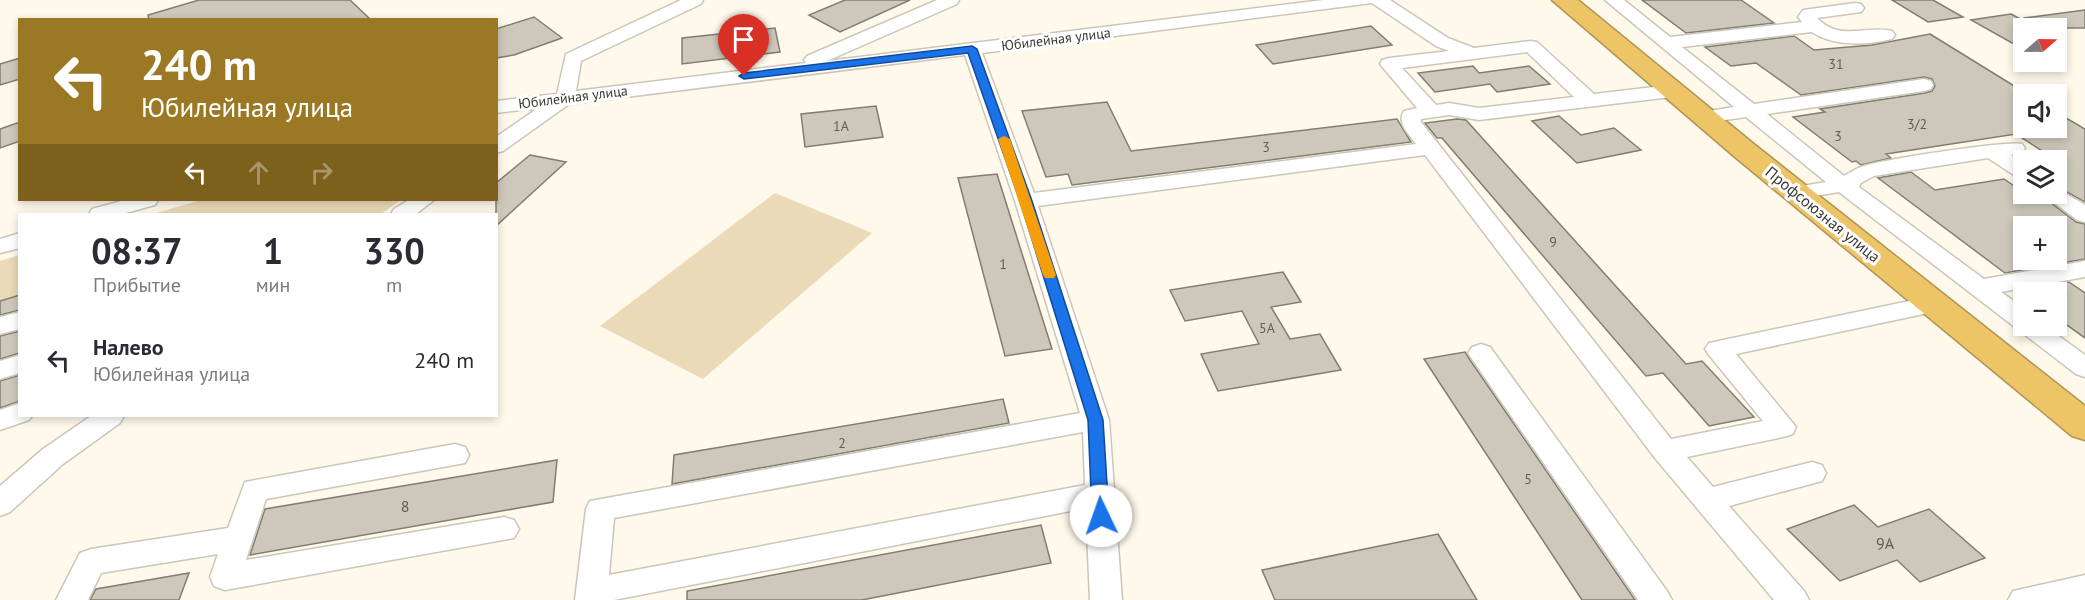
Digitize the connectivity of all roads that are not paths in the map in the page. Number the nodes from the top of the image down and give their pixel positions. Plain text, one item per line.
1 (695, 0) edge
2 (951, 0) edge
3 (1365, 0) edge
4 (1378, 0) edge
5 (1564, 0) edge
6 (1612, 0) edge
7 (1855, 8) dead end
8 (1817, 26) junction
9 (1886, 34) dead end
10 (1667, 44) junction
11 (972, 49) junction
12 (1473, 53) junction
13 (789, 71) junction
14 (1924, 85) dead end
15 (1671, 91) junction
16 (566, 97) junction
17 (1590, 100) junction
18 (498, 107) edge
19 (1750, 110) junction
20 (1431, 112) junction
21 (1704, 117) junction
22 (498, 146) edge
23 (1430, 148) junction
24 (2016, 148) dead end
25 (1991, 151) junction
26 (2013, 166) edge
27 (1938, 174) dead end
28 (1843, 185) junction
29 (1797, 193) junction
30 (144, 201) edge
31 (422, 201) edge
32 (1026, 201) junction
33 (2067, 203) edge
34 (103, 213) edge
35 (404, 213) edge
36 (2085, 215) edge
37 (18, 241) edge
38 (0, 246) edge
39 (2085, 269) edge
40 (1979, 288) junction
41 (1933, 304) junction
42 (2013, 313) edge
43 (18, 321) edge
44 (0, 326) edge
45 (2043, 336) edge
46 (2085, 343) edge
47 (2059, 348) junction
48 (1480, 353) dead end
49 (18, 365) edge
50 (2085, 368) edge
51 (0, 370) edge
52 (18, 414) edge
53 (109, 417) edge
54 (0, 420) edge
55 (1096, 420) junction
56 (2085, 426) edge
57 (1665, 451) junction
58 (456, 455) dead end
59 (1812, 473) dead end
60 (1099, 494) junction
61 (1708, 500) junction
62 (0, 504) edge
63 (504, 529) dead end
64 (239, 538) junction
65 (2085, 588) edge
66 (592, 596) edge
67 (72, 600) edge
68 (1106, 600) edge
69 (1656, 600) edge
70 (1792, 600) edge
71 (2025, 600) edge

1 - 16 street
2 - 13 street
3 - 11 street, Юбилейная улица
4 - 12 street
5 - 15 highway, Профсоюзная улица
6 - 10 street
7 - 8 street
8 - 9 street
8 - 10 street
10 - 19 street
11 - 13 street, Юбилейная улица
11 - 32 street
12 - 17 street
12 - 20 street
13 - 16 street, Юбилейная улица
14 - 19 street
15 - 17 street
15 - 21 highway, Профсоюзная улица
16 - 18 street, Юбилейная улица
16 - 22 street
17 - 20 street
19 - 21 street
19 - 28 street
20 - 23 street
21 - 29 highway, Профсоюзная улица
23 - 32 street
23 - 57 street
24 - 25 street
25 - 26 street
25 - 28 street
27 - 28 street
28 - 29 street
28 - 40 street
29 - 41 highway, Профсоюзная улица
30 - 34 street
31 - 35 street
32 - 55 street
33 - 36 street
37 - 38 street
39 - 40 street
40 - 42 street
41 - 56 highway, Профсоюзная улица
41 - 57 street
43 - 44 street
45 - 47 street
46 - 47 street
47 - 50 street
48 - 69 street
49 - 51 street
52 - 54 street
53 - 62 street
55 - 60 street
55 - 66 street
57 - 61 street
58 - 64 street
59 - 61 street
60 - 66 street
60 - 68 street
61 - 70 street
63 - 64 street
64 - 67 street
65 - 71 street

